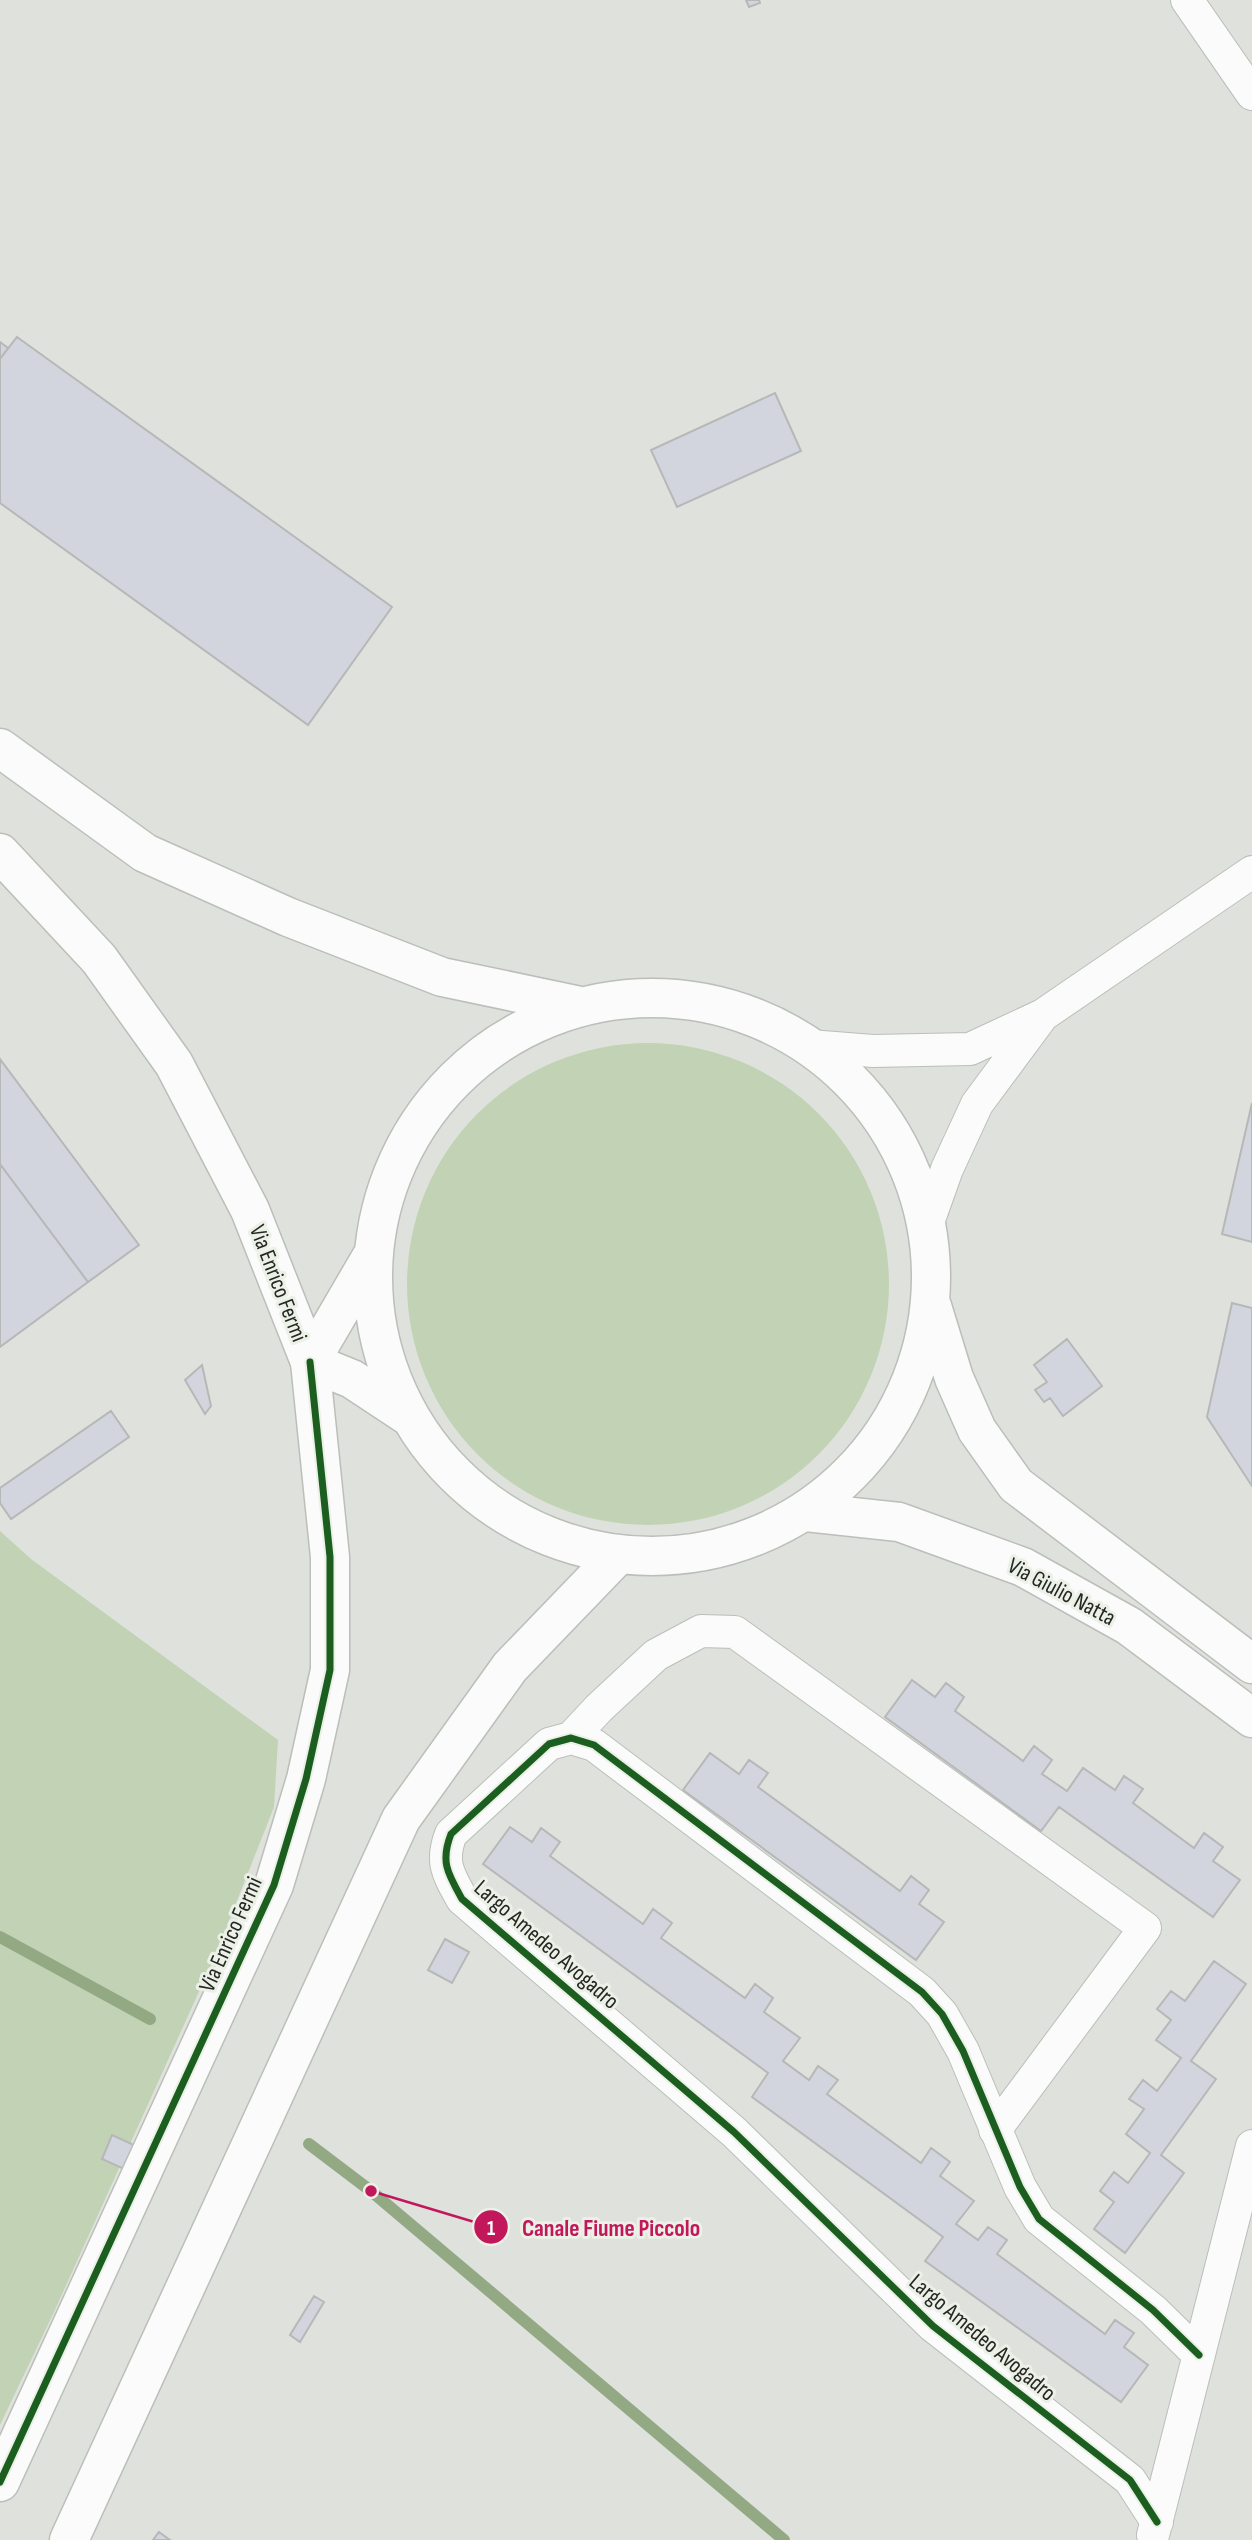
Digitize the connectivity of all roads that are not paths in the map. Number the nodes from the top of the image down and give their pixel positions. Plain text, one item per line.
1 (1187, 0) edge
2 (1252, 93) edge
3 (0, 748) edge
4 (0, 853) edge
5 (1252, 872) edge
6 (576, 1005) junction
7 (1043, 1015) junction
8 (809, 1046) junction
9 (926, 1228) junction
10 (373, 1254) junction
11 (932, 1306) junction
12 (310, 1362) junction
13 (411, 1418) junction
14 (806, 1512) junction
15 (617, 1556) junction
16 (1252, 1664) edge
17 (1252, 1718) edge
18 (571, 1738) junction
19 (995, 2130) junction
20 (1252, 2146) edge
21 (1199, 2355) junction
22 (0, 2482) edge
23 (1154, 2531) edge
24 (69, 2540) edge

1 - 2 street
3 - 6 main road
4 - 12 main road, Via Enrico Fermi
5 - 7 street
6 - 8 main road
6 - 10 main road
7 - 8 street
7 - 9 street
8 - 9 main road
9 - 11 main road
10 - 12 main road
10 - 13 main road
11 - 14 main road
11 - 16 main road, Via Giulio Natta
12 - 13 main road
12 - 22 main road, Via Enrico Fermi
13 - 15 main road
14 - 15 main road
14 - 17 main road, Via Giulio Natta
15 - 24 main road
18 - 19 street
18 - 19 street, Largo Amedeo Avogadro
18 - 23 street, Largo Amedeo Avogadro
19 - 21 street
20 - 21 street
21 - 23 street

